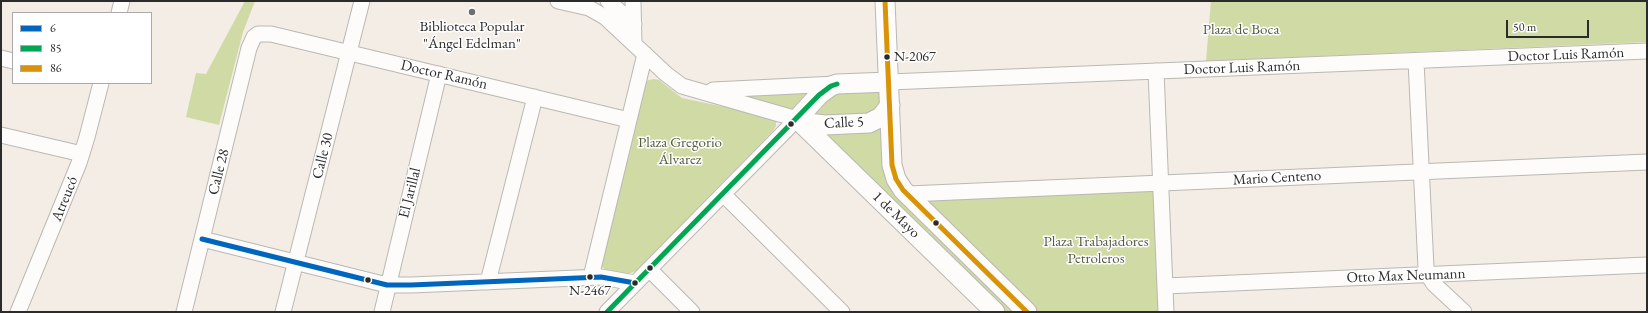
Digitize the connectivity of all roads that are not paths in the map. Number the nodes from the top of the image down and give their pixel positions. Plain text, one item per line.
1 (122, 1) edge
2 (362, 1) edge
3 (558, 1) edge
4 (608, 1) edge
5 (633, 1) edge
6 (885, 1) edge
7 (119, 12) edge
8 (634, 24) junction
9 (258, 34) joint
10 (639, 49) junction
11 (1647, 52) edge
12 (349, 53) junction
13 (1, 58) edge
14 (12, 61) edge
15 (1416, 61) junction
16 (1156, 71) junction
17 (439, 74) junction
18 (889, 82) junction
19 (100, 84) edge
20 (837, 84) junction
21 (700, 91) junction
22 (535, 97) junction
23 (890, 105) junction
24 (797, 119) junction
25 (629, 120) junction
26 (1, 135) edge
27 (82, 154) junction
28 (1647, 162) edge
29 (1422, 172) junction
30 (1161, 183) junction
31 (723, 194) junction
32 (908, 194) junction
33 (202, 239) junction
34 (296, 264) junction
35 (1647, 265) edge
36 (649, 269) junction
37 (1428, 275) junction
38 (591, 277) junction
39 (488, 282) junction
40 (635, 283) junction
41 (388, 285) junction
42 (1165, 286) junction
43 (18, 312) edge
44 (184, 312) edge
45 (283, 312) edge
46 (382, 312) edge
47 (606, 312) edge
48 (692, 312) edge
49 (842, 312) edge
50 (995, 312) edge
51 (1027, 312) edge
52 (1166, 312) edge
53 (1464, 312) edge

1 - 7 street
2 - 12 street, Calle 30
3 - 10 street, Calle 5
4 - 8 street
5 - 8 street
6 - 18 main road, 1 de Mayo
8 - 10 street
9 - 12 street, Doctor Ramón
9 - 33 street, Calle 28
10 - 21 street, Calle 5
10 - 25 street
11 - 15 street, Doctor Luis Ramón
12 - 17 street, Doctor Ramón
12 - 34 street, Calle 30
13 - 14 street
15 - 16 street, Doctor Luis Ramón
15 - 29 street
16 - 18 street, Doctor Luis Ramón
16 - 30 street
17 - 22 street, Doctor Ramón
17 - 41 street, El Jarillal
18 - 20 main road, Doctor Luis Ramón
18 - 23 main road, 1 de Mayo
19 - 27 street, Atreucó
20 - 21 street, Calle 5
20 - 24 main road
21 - 24 street, Calle 5
22 - 25 street, Doctor Ramón
22 - 39 street
23 - 24 main road, Calle 5
23 - 32 main road, 1 de Mayo
24 - 31 street
24 - 50 main road, 1 de Mayo
25 - 38 street
26 - 27 street
27 - 43 street, Atreucó
28 - 29 street, Mario Centeno
29 - 30 street, Mario Centeno
29 - 37 street
30 - 32 street, Mario Centeno
30 - 42 street
31 - 36 street
31 - 49 street
32 - 51 main road, 1 de Mayo
33 - 34 street
33 - 44 street, Calle 28
34 - 41 street
34 - 45 street, Calle 30
35 - 37 street, Otto Max Neumann
36 - 40 street
36 - 48 street
37 - 42 street, Otto Max Neumann
37 - 53 street
38 - 39 street
38 - 40 street
39 - 41 street
40 - 47 street
41 - 46 street, El Jarillal
42 - 52 street

